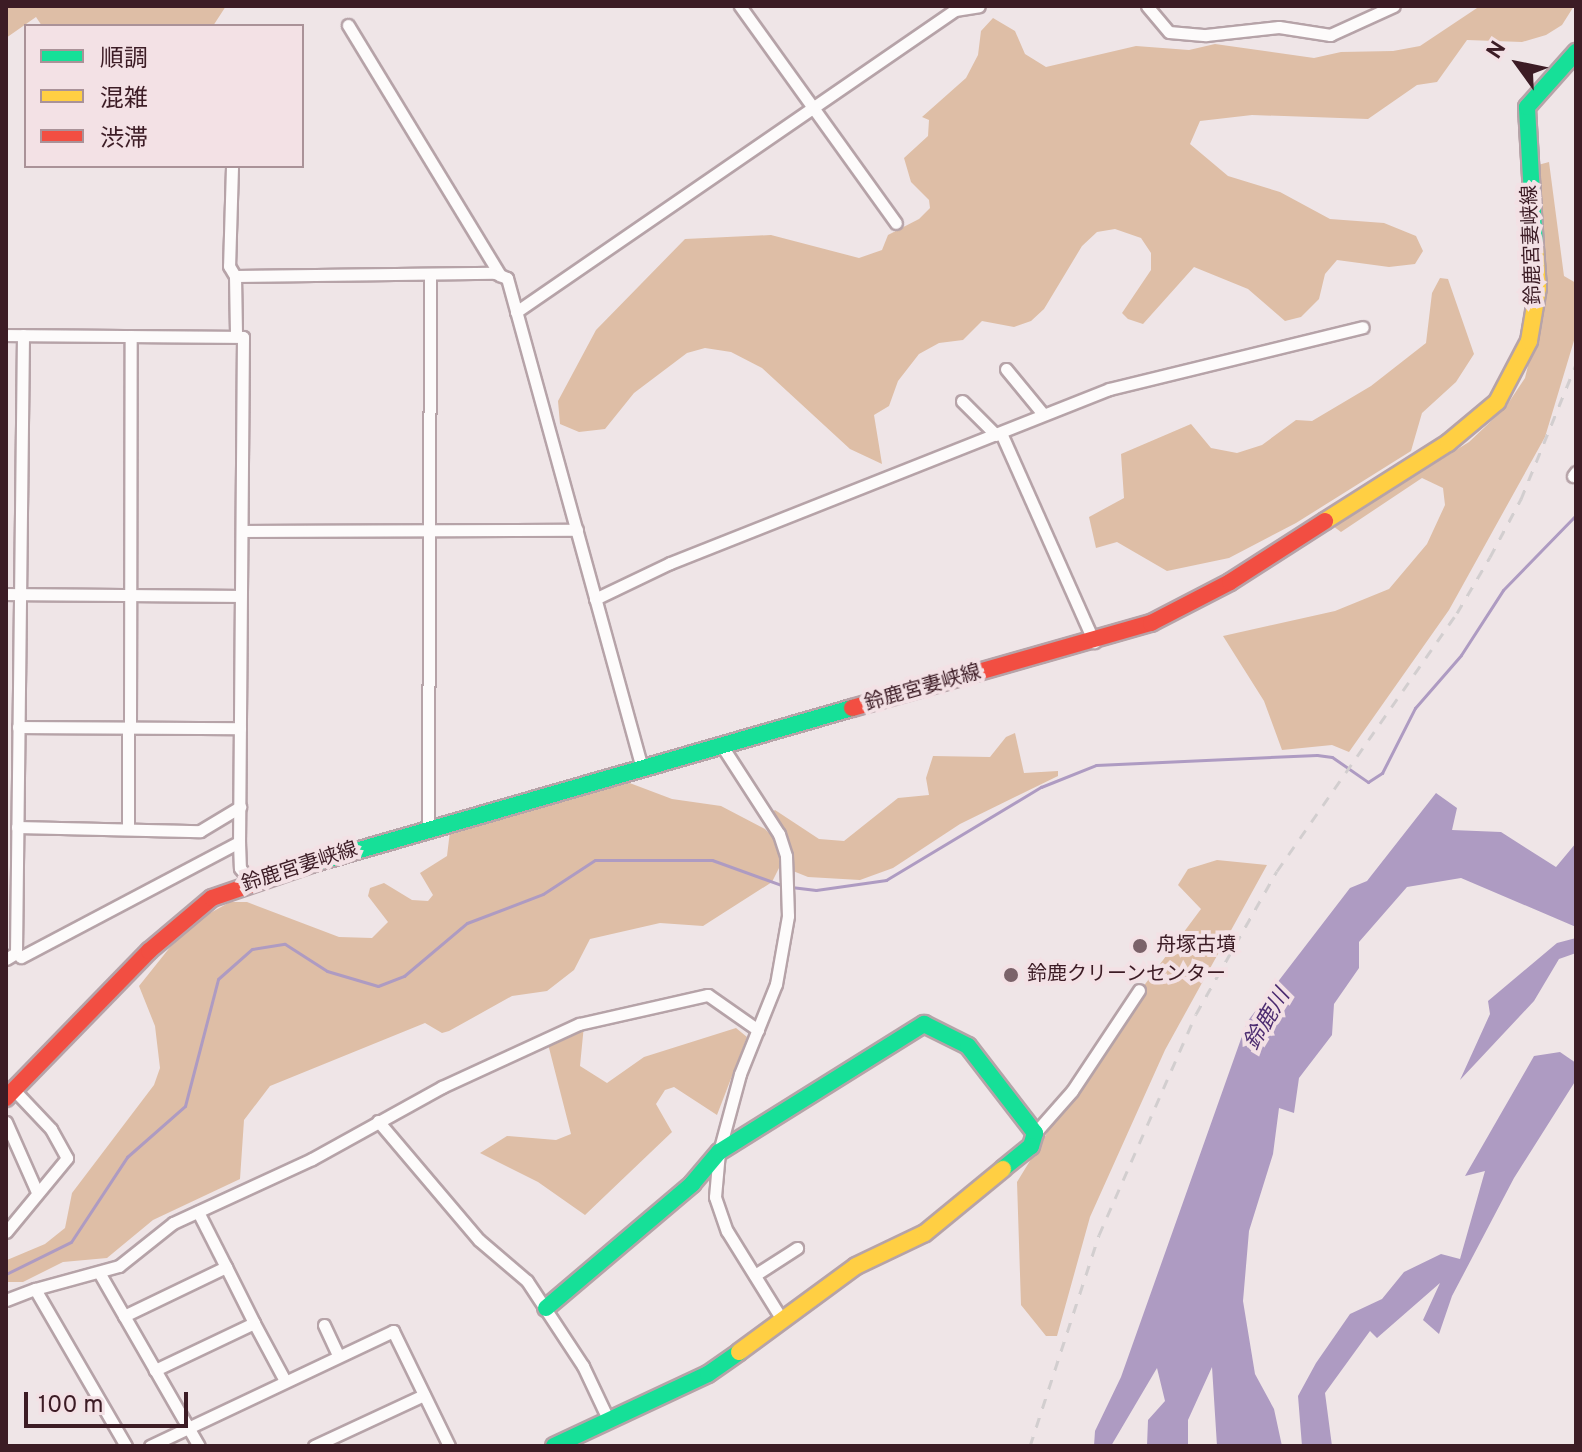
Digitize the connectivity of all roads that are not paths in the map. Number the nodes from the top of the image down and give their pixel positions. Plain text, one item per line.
1 (740, 6) edge
2 (979, 6) edge
3 (1147, 6) edge
4 (1394, 6) edge
5 (348, 25) dead end
6 (1576, 52) edge
7 (813, 108) junction
8 (232, 168) edge
9 (896, 223) dead end
10 (430, 274) junction
11 (500, 275) junction
12 (235, 276) junction
13 (516, 312) junction
14 (1363, 327) dead end
15 (6, 335) edge
16 (23, 335) junction
17 (131, 336) junction
18 (236, 336) junction
19 (1006, 369) dead end
20 (962, 401) dead end
21 (1043, 414) junction
22 (998, 434) junction
23 (428, 530) junction
24 (577, 530) junction
25 (242, 531) junction
26 (6, 594) edge
27 (19, 594) junction
28 (130, 595) junction
29 (240, 596) junction
30 (595, 599) junction
31 (1094, 642) junction
32 (18, 727) junction
33 (129, 727) junction
34 (240, 728) junction
35 (722, 746) junction
36 (642, 768) junction
37 (240, 807) junction
38 (17, 827) junction
39 (428, 828) junction
40 (128, 829) junction
41 (239, 842) junction
42 (251, 882) junction
43 (11, 956) edge
44 (1139, 990) dead end
45 (758, 1030) junction
46 (10, 1094) edge
47 (378, 1121) junction
48 (6, 1122) edge
49 (1035, 1133) junction
50 (719, 1152) junction
51 (37, 1192) junction
52 (198, 1212) junction
53 (6, 1232) edge
54 (797, 1248) dead end
55 (226, 1267) junction
56 (100, 1274) junction
57 (755, 1275) junction
58 (35, 1289) junction
59 (6, 1300) edge
60 (546, 1308) junction
61 (124, 1316) junction
62 (781, 1318) junction
63 (254, 1323) junction
64 (324, 1325) dead end
65 (338, 1355) junction
66 (155, 1370) junction
67 (284, 1379) junction
68 (424, 1395) junction
69 (609, 1421) junction
70 (186, 1426) junction
71 (126, 1446) edge
72 (150, 1446) edge
73 (199, 1446) edge
74 (314, 1446) edge
75 (449, 1446) edge
76 (554, 1446) edge

1 - 7 street
2 - 7 street
3 - 4 street
5 - 11 street
6 - 31 main road, 鈴鹿宮妻峡線
7 - 9 street
7 - 13 street
8 - 12 street
10 - 11 street
10 - 12 street
10 - 23 street
11 - 13 street
12 - 18 street
13 - 24 street
14 - 21 street
15 - 16 street
16 - 17 street
16 - 27 street
17 - 18 street
17 - 28 street
18 - 25 street
19 - 21 street
20 - 22 street
21 - 22 street
22 - 30 street
22 - 31 street
23 - 24 street
23 - 25 street
23 - 39 street
24 - 30 street
25 - 29 street
26 - 27 street
27 - 28 street
27 - 32 street
28 - 29 street
28 - 33 street
29 - 34 street
30 - 36 street
31 - 35 main road, 鈴鹿宮妻峡線
32 - 33 street
32 - 38 street
33 - 34 street
33 - 40 street
34 - 37 street
35 - 36 main road, 鈴鹿宮妻峡線
35 - 45 street
36 - 39 main road, 鈴鹿宮妻峡線
37 - 40 street
37 - 41 street
38 - 40 street
38 - 43 street
39 - 42 main road, 鈴鹿宮妻峡線
41 - 42 street
41 - 43 street
42 - 46 main road, 鈴鹿宮妻峡線
44 - 49 street
45 - 47 street
45 - 50 street
46 - 51 street
47 - 52 street
47 - 60 street
48 - 51 street
49 - 50 main road
49 - 62 main road
50 - 57 street
50 - 60 main road
51 - 53 street
52 - 55 street
52 - 56 street
54 - 57 street
55 - 61 street
55 - 63 street
56 - 58 street
56 - 61 street
57 - 62 street
58 - 59 street
58 - 71 street
60 - 69 street
61 - 66 street
62 - 69 main road
63 - 66 street
63 - 67 street
64 - 65 street
65 - 67 street
65 - 68 street
66 - 70 street
67 - 70 street
68 - 74 street
68 - 75 street
69 - 76 main road
70 - 72 street
70 - 73 street

